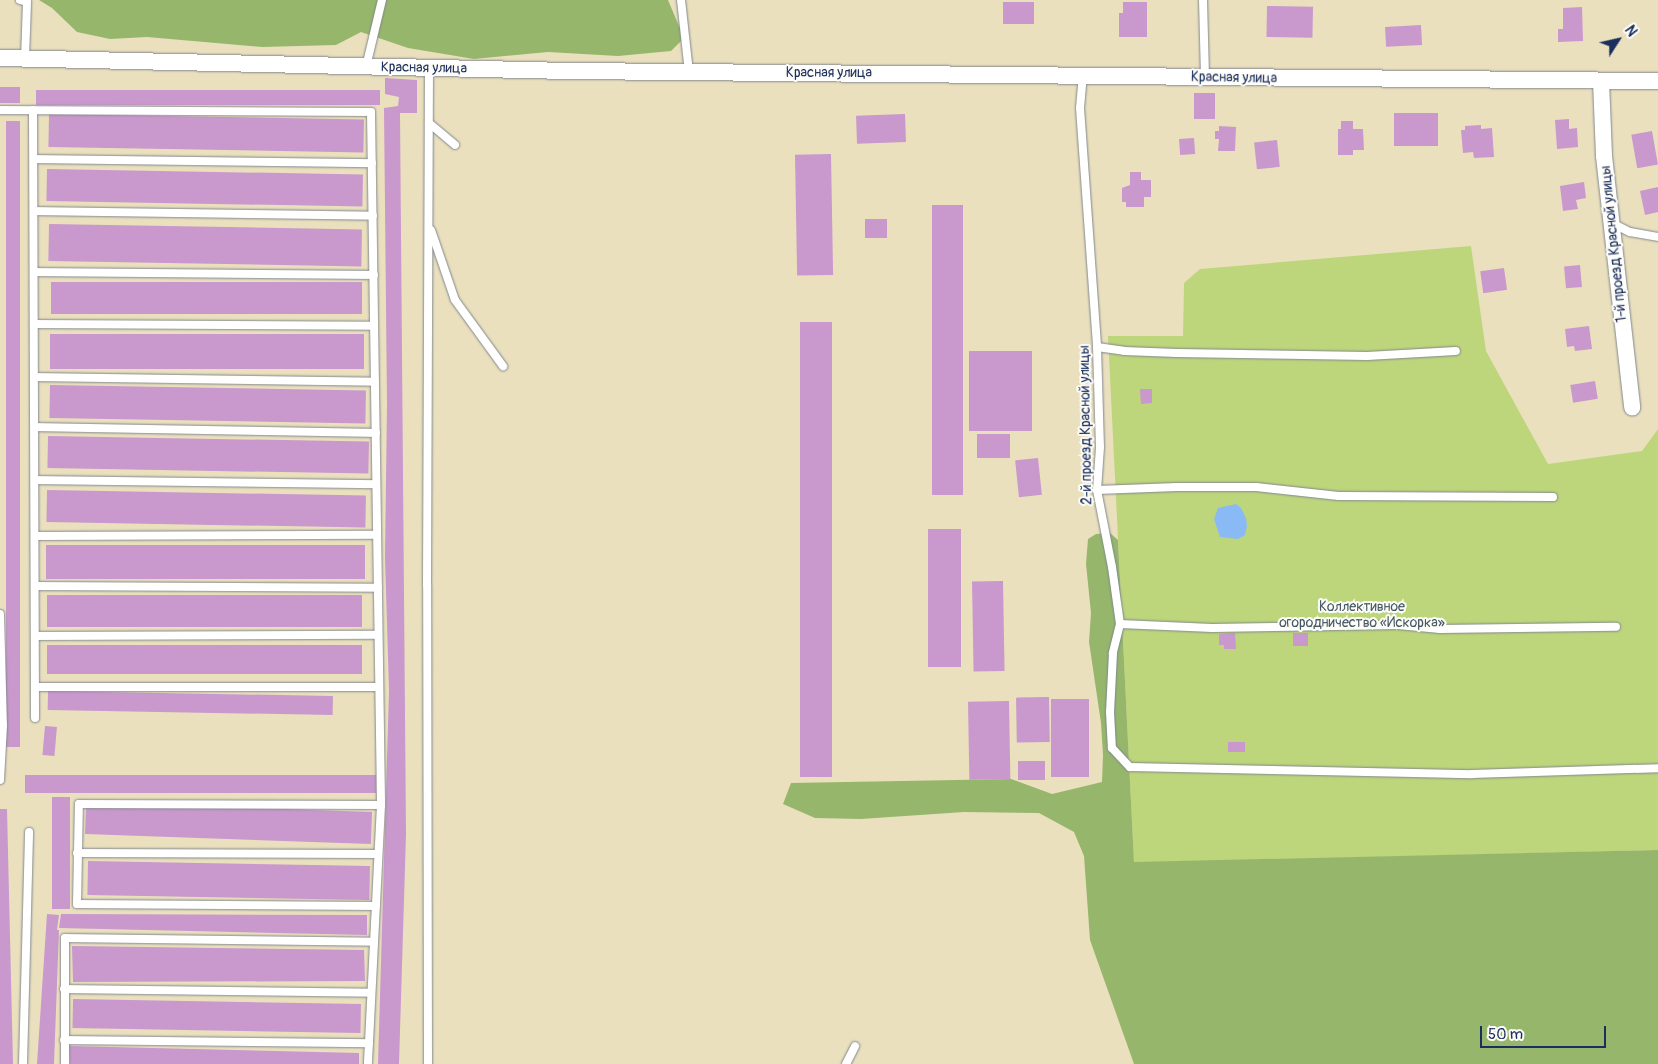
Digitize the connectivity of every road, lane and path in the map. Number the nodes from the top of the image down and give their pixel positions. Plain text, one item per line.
1 (20, 0) edge
2 (382, 0) edge
3 (681, 0) edge
4 (1203, 0) edge
5 (0, 58) edge
6 (25, 59) junction
7 (366, 67) junction
8 (429, 70) junction
9 (689, 72) junction
10 (1083, 74) junction
11 (1205, 78) junction
12 (1601, 81) junction
13 (1658, 81) edge
14 (0, 110) edge
15 (34, 110) junction
16 (429, 123) junction
17 (455, 145) dead end
18 (34, 159) junction
19 (372, 163) junction
20 (34, 211) junction
21 (373, 216) junction
22 (429, 223) junction
23 (1612, 223) junction
24 (1658, 237) edge
25 (34, 272) junction
26 (374, 275) junction
27 (34, 324) junction
28 (374, 326) junction
29 (1097, 347) junction
30 (1456, 351) dead end
31 (503, 366) dead end
32 (34, 377) junction
33 (375, 382) junction
34 (1632, 407) dead end
35 (34, 427) junction
36 (376, 433) junction
37 (35, 480) junction
38 (376, 484) junction
39 (1097, 490) junction
40 (1553, 497) dead end
41 (377, 535) junction
42 (35, 536) junction
43 (35, 586) junction
44 (378, 588) junction
45 (0, 614) edge
46 (1120, 624) junction
47 (1616, 627) dead end
48 (378, 635) junction
49 (35, 636) junction
50 (35, 687) junction
51 (379, 687) junction
52 (35, 718) dead end
53 (1, 725) edge
54 (1658, 768) edge
55 (0, 780) edge
56 (380, 805) junction
57 (29, 832) dead end
58 (77, 852) junction
59 (378, 854) junction
60 (376, 906) junction
61 (374, 942) junction
62 (64, 989) junction
63 (371, 993) junction
64 (64, 1040) junction
65 (369, 1043) junction
66 (855, 1046) dead end
67 (23, 1064) edge
68 (65, 1064) edge
69 (368, 1064) edge
70 (428, 1064) edge
71 (846, 1064) edge

1 - 6 lane
2 - 7 lane
3 - 9 lane
4 - 11 lane
5 - 6 street, Красная улица
6 - 7 street, Красная улица
7 - 8 street, Красная улица
8 - 9 street, Красная улица
8 - 16 lane
9 - 10 street, Красная улица
10 - 11 street, Красная улица
10 - 29 lane, 2-й проезд Красной улицы
11 - 12 street, Красная улица
12 - 13 street, Красная улица
12 - 23 street, 1-й проезд Красной улицы
14 - 15 lane
15 - 18 lane
15 - 19 lane
16 - 17 lane
16 - 22 lane
18 - 19 lane
18 - 20 lane
19 - 21 lane
20 - 21 lane
20 - 25 lane
21 - 26 lane
22 - 31 lane
22 - 70 lane
23 - 24 lane
23 - 34 street, 1-й проезд Красной улицы
25 - 26 lane
25 - 27 lane
26 - 28 lane
27 - 28 lane
27 - 32 lane
28 - 33 lane
29 - 30 lane
29 - 39 lane, 2-й проезд Красной улицы
32 - 33 lane
32 - 35 lane
33 - 36 lane
35 - 36 lane
35 - 37 lane
36 - 38 lane
37 - 38 lane
37 - 42 lane
38 - 41 lane
39 - 40 lane
39 - 46 lane, 2-й проезд Красной улицы
41 - 42 lane
41 - 44 lane
42 - 43 lane
43 - 44 lane
43 - 49 lane
44 - 48 lane
45 - 53 lane
46 - 47 lane
46 - 54 lane, 2-й проезд Красной улицы
48 - 49 lane
48 - 51 lane
49 - 50 lane
50 - 51 lane
50 - 52 lane
51 - 56 lane
53 - 55 lane
56 - 58 lane
56 - 59 lane
57 - 67 lane
58 - 59 lane
58 - 60 lane
59 - 60 lane
60 - 61 lane
61 - 62 lane
61 - 63 lane
62 - 63 lane
62 - 64 lane
63 - 65 lane
64 - 65 lane
64 - 68 lane
65 - 69 lane
66 - 71 lane

